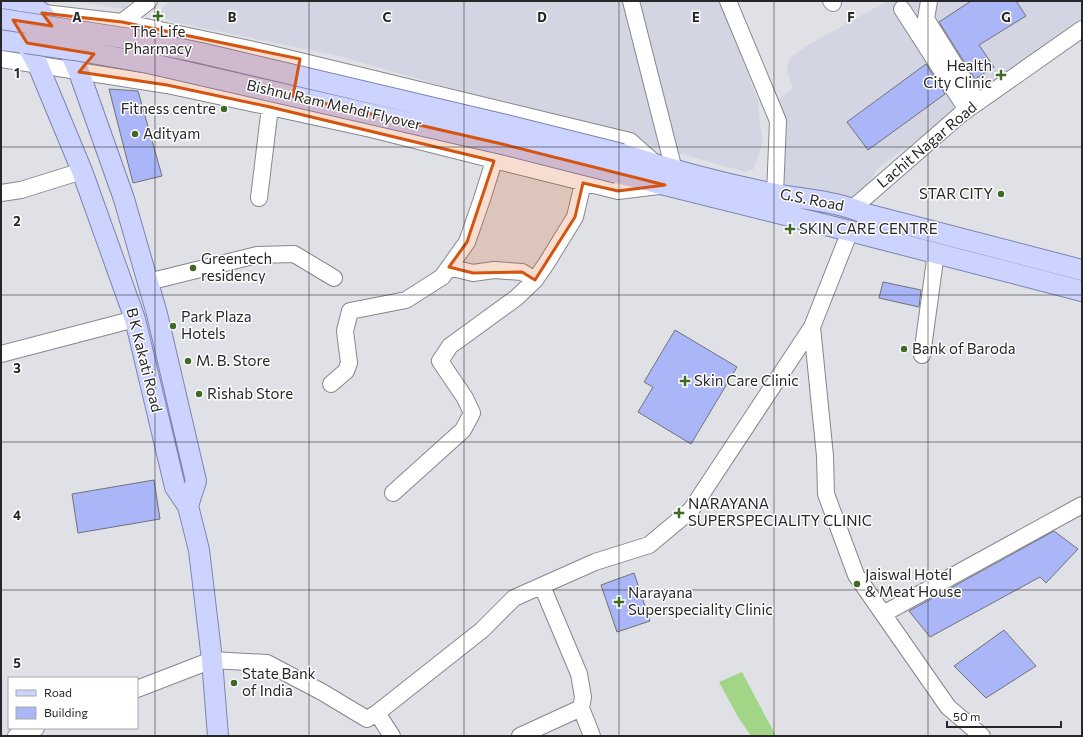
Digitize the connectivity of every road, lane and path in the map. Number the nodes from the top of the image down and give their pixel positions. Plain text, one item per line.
1 (24, 1) edge
2 (149, 1) edge
3 (631, 1) edge
4 (728, 1) edge
5 (929, 1) edge
6 (3, 9) edge
7 (902, 9) dead end
8 (42, 13) junction
9 (122, 22) junction
10 (1082, 29) edge
11 (1, 40) edge
12 (263, 52) junction
13 (1, 59) edge
14 (300, 59) junction
15 (38, 65) junction
16 (79, 72) junction
17 (254, 103) junction
18 (972, 106) junction
19 (270, 107) junction
20 (290, 111) junction
21 (494, 161) junction
22 (82, 171) junction
23 (665, 173) junction
24 (583, 183) junction
25 (1, 193) edge
26 (775, 194) junction
27 (259, 198) dead end
28 (853, 208) junction
29 (850, 231) junction
30 (936, 253) junction
31 (449, 267) junction
32 (1082, 270) edge
33 (334, 278) dead end
34 (535, 280) junction
35 (148, 282) junction
36 (1082, 291) edge
37 (135, 319) junction
38 (812, 327) junction
39 (1, 354) edge
40 (922, 355) dead end
41 (331, 384) dead end
42 (393, 492) dead end
43 (1082, 505) edge
44 (188, 506) junction
45 (542, 586) junction
46 (883, 614) junction
47 (212, 660) junction
48 (138, 689) edge
49 (581, 708) junction
50 (377, 713) junction
51 (34, 729) edge
52 (16, 736) edge
53 (218, 736) edge
54 (392, 736) edge
55 (520, 736) edge
56 (592, 736) edge
57 (982, 736) edge

1 - 8 main road
2 - 9 street
3 - 23 street
4 - 26 street
5 - 18 street
6 - 8 street
6 - 15 main road, B K Kakati Road
6 - 23 main road, Bishnu Ram Mehdi Flyover, bridge
7 - 18 street
8 - 9 street
8 - 16 main road
9 - 12 street
9 - 16 street
10 - 18 street, Lachit Nagar Road
11 - 23 main road, Bishnu Ram Mehdi Flyover, bridge
12 - 14 street
12 - 17 street
13 - 15 street
14 - 20 street
14 - 23 street
15 - 16 street
15 - 22 main road, B K Kakati Road
16 - 17 street
16 - 35 main road
17 - 19 street
18 - 28 street, Lachit Nagar Road
19 - 20 street
19 - 27 street
20 - 21 street
21 - 24 street
21 - 31 street
22 - 25 street
22 - 37 main road, B K Kakati Road
23 - 24 street
23 - 26 main road, G.S. Road
23 - 29 main road, G.S. Road
24 - 34 street
26 - 28 main road, G.S. Road
28 - 32 main road, G.S. Road
29 - 30 main road, G.S. Road
29 - 38 street
30 - 36 main road, G.S. Road
30 - 40 street
31 - 34 street
31 - 41 street
33 - 35 street
34 - 42 street
35 - 44 main road
37 - 39 street
37 - 44 main road, B K Kakati Road
38 - 45 street
38 - 46 street
43 - 46 street
44 - 47 main road, B K Kakati Road
45 - 49 street
45 - 50 street
46 - 57 street
47 - 48 street
47 - 50 street
47 - 53 main road, B K Kakati Road
49 - 55 street
49 - 56 street
50 - 54 street
51 - 52 street

